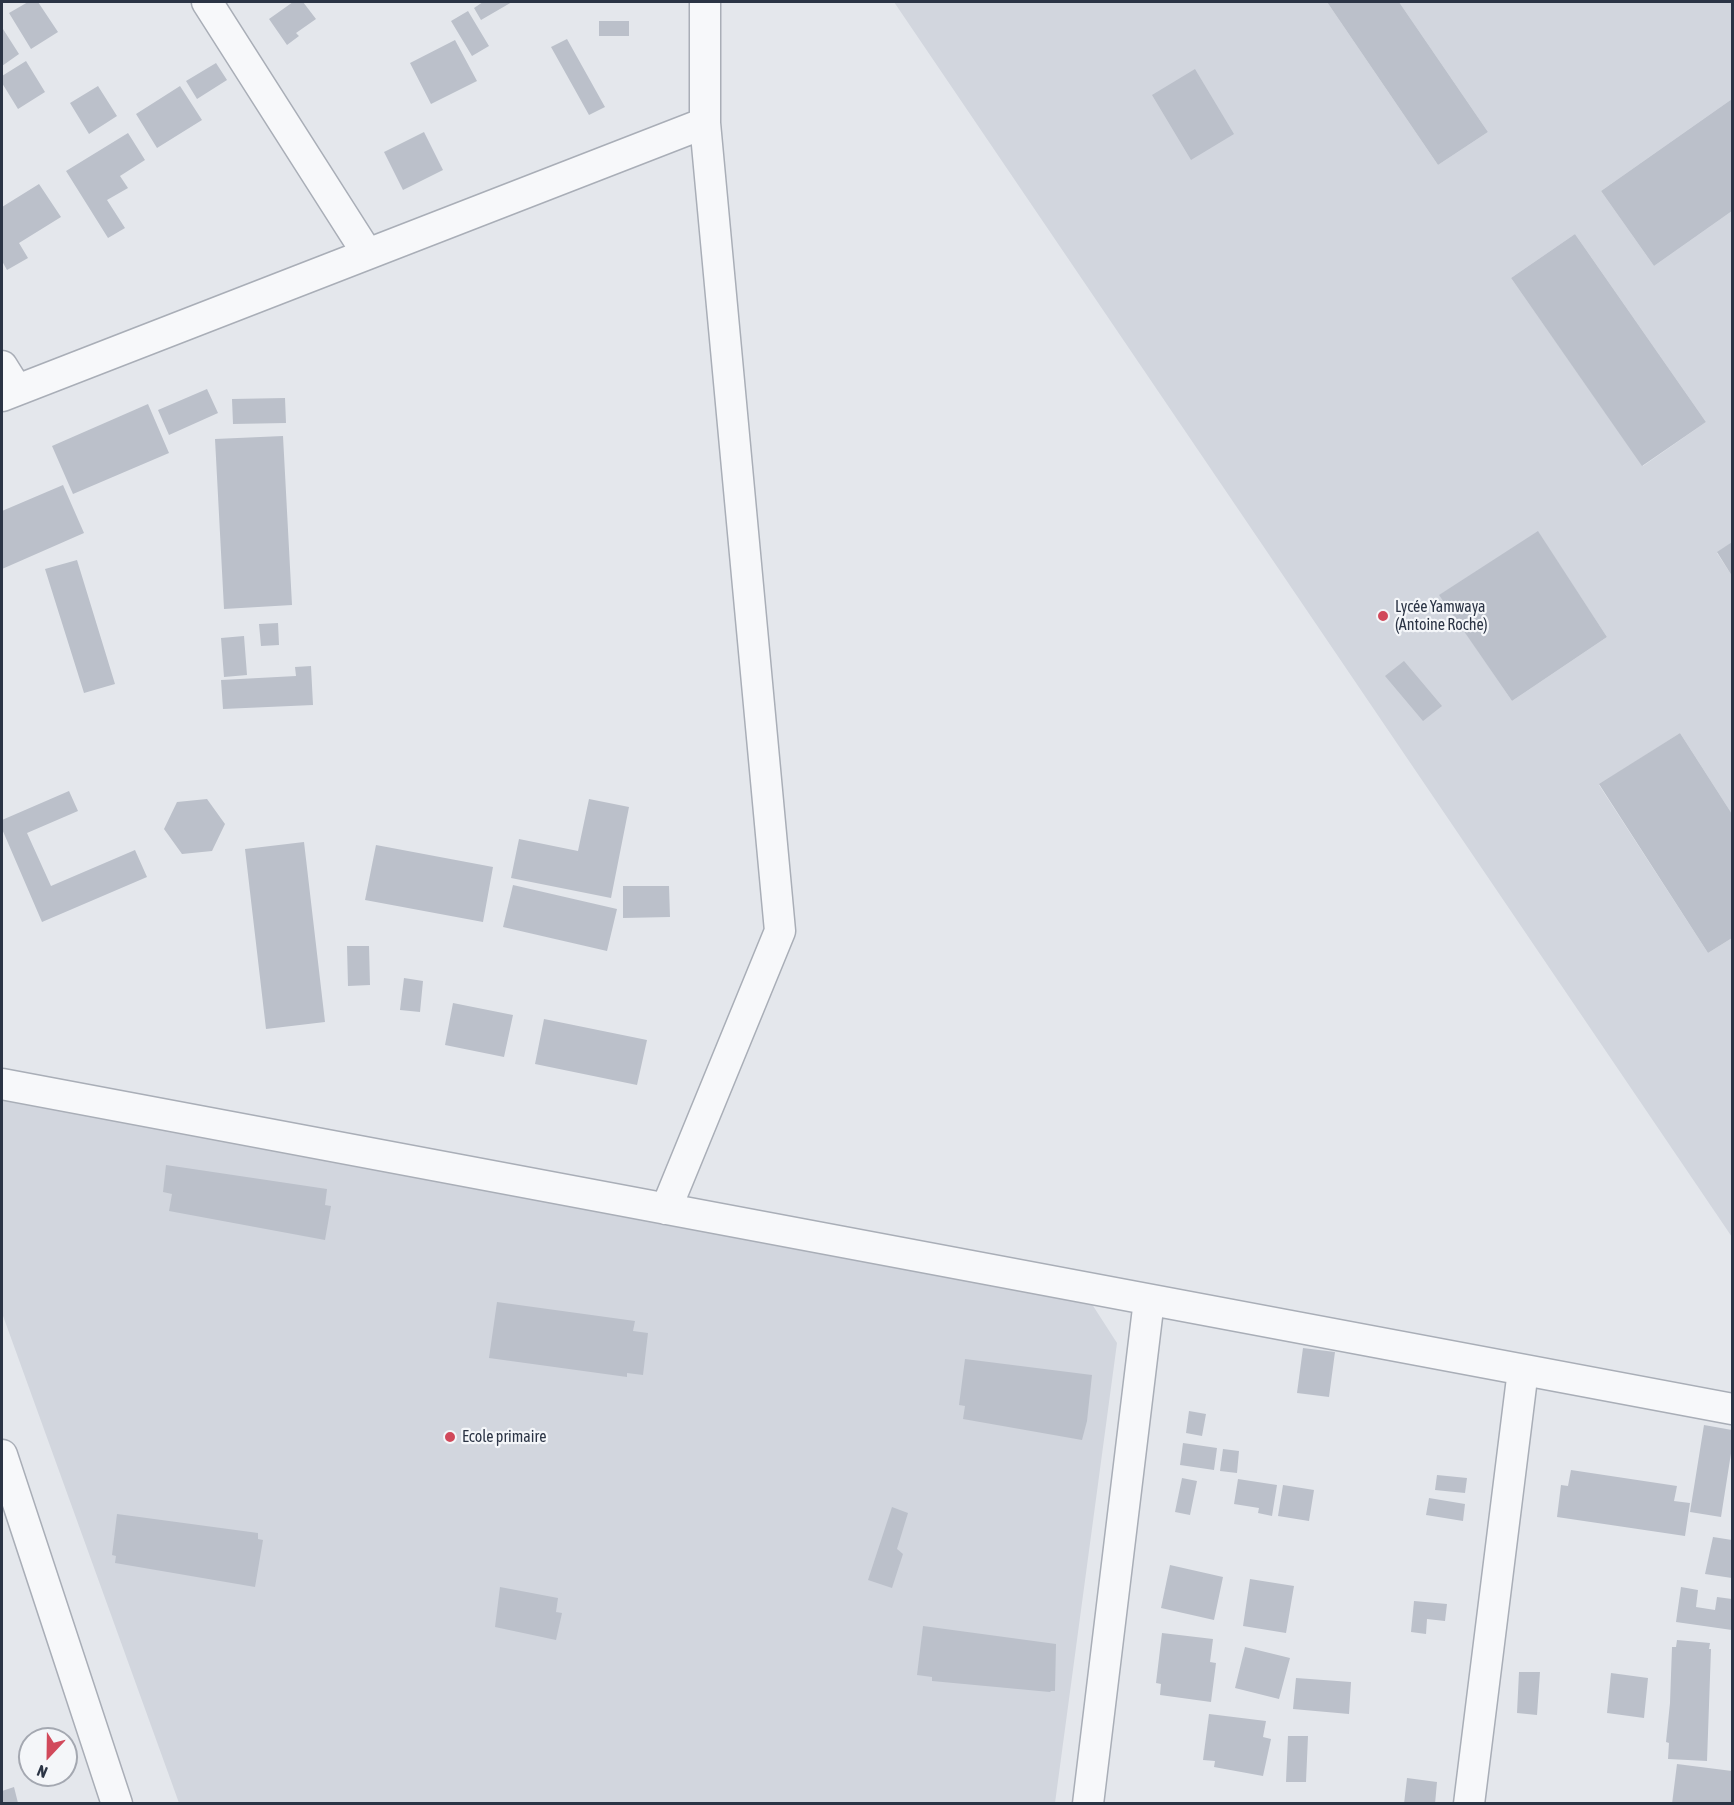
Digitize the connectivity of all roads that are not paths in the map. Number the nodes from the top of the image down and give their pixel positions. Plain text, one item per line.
1 (207, 2) edge
2 (687, 2) edge
3 (705, 16) edge
4 (705, 123) junction
5 (367, 253) junction
6 (7, 384) edge
7 (2, 1084) edge
8 (666, 1209) junction
9 (1149, 1300) junction
10 (1523, 1370) junction
11 (1732, 1409) edge
12 (2, 1455) edge
13 (117, 1803) edge
14 (1088, 1803) edge
15 (1469, 1803) edge

1 - 5 street
2 - 3 street
3 - 4 street
4 - 5 street
4 - 8 street
5 - 6 street
7 - 8 street
8 - 9 street
9 - 10 street
9 - 14 street
10 - 11 street
10 - 15 street
12 - 13 street

